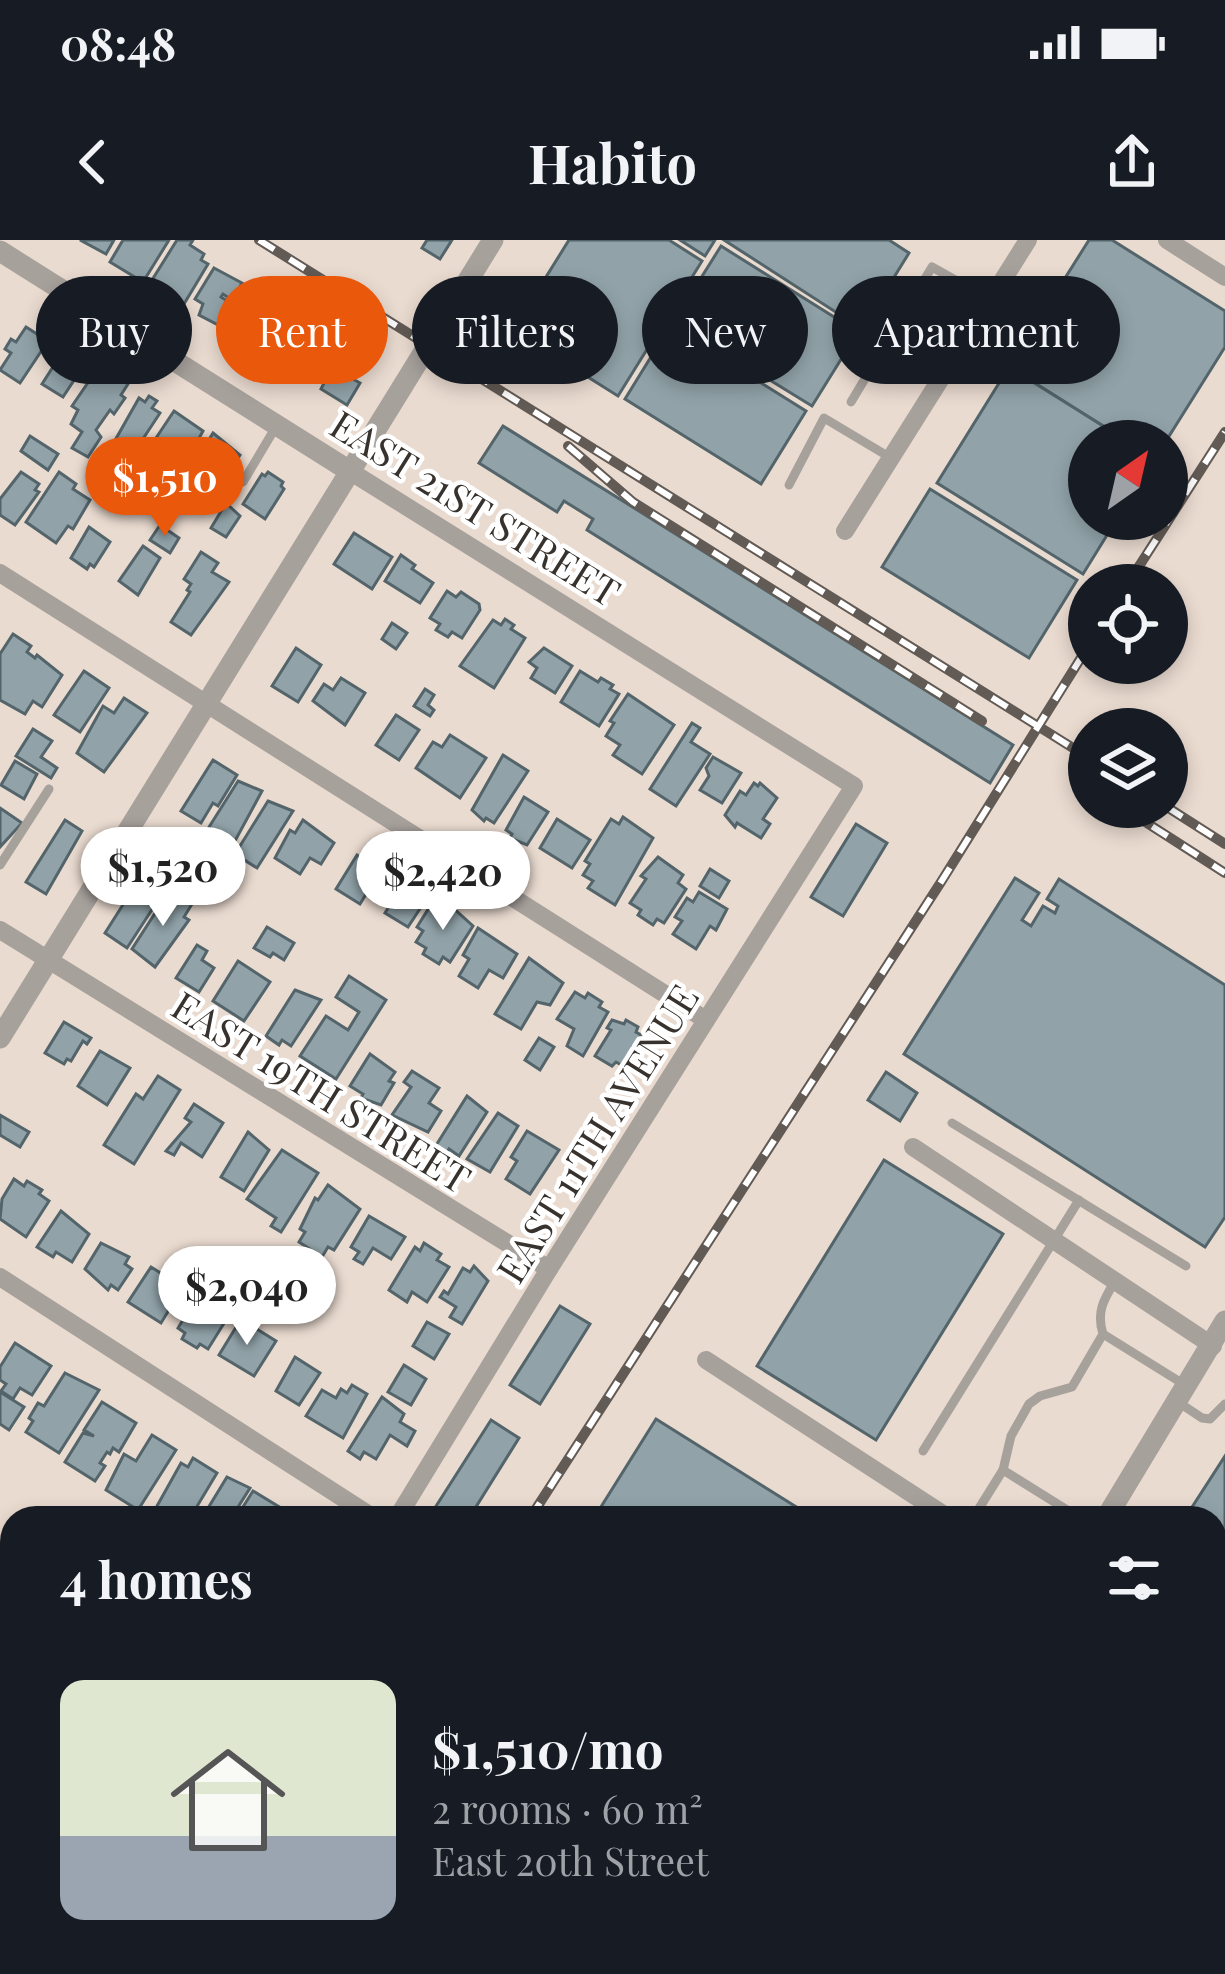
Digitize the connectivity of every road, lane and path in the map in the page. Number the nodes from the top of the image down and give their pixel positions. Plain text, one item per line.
1 (493, 240) edge
2 (1028, 240) edge
3 (1178, 243) edge
4 (0, 251) edge
5 (1005, 276) edge
6 (1225, 277) edge
7 (862, 384) edge
8 (938, 384) edge
9 (851, 402) dead end
10 (277, 425) junction
11 (891, 458) junction
12 (348, 470) junction
13 (243, 482) dead end
14 (789, 485) dead end
15 (845, 531) dead end
16 (0, 573) edge
17 (207, 701) junction
18 (854, 786) joint
19 (49, 789) dead end
20 (0, 865) edge
21 (0, 930) edge
22 (47, 960) junction
23 (706, 1020) junction
24 (0, 1038) edge
25 (952, 1123) dead end
26 (913, 1147) dead end
27 (1078, 1200) junction
28 (1054, 1240) junction
29 (1186, 1266) dead end
30 (549, 1269) junction
31 (0, 1277) edge
32 (1115, 1281) junction
33 (1225, 1321) edge
34 (1103, 1334) junction
35 (1213, 1346) junction
36 (706, 1360) dead end
37 (1183, 1394) junction
38 (1225, 1403) edge
39 (923, 1451) dead end
40 (1003, 1470) junction
41 (355, 1506) edge
42 (405, 1506) edge
43 (931, 1506) edge
44 (980, 1506) edge
45 (1061, 1506) edge
46 (1113, 1506) edge

1 - 12 street
2 - 5 street
3 - 6 street
4 - 10 street, EAST 21ST STREET
7 - 9 lane
8 - 11 street
10 - 12 street, EAST 21ST STREET
10 - 13 lane
11 - 14 lane
11 - 15 street
12 - 17 street
12 - 18 street, EAST 21ST STREET
16 - 17 street
17 - 22 street
17 - 23 street
18 - 23 street, EAST 11TH AVENUE
19 - 20 lane
21 - 22 street, EAST 19TH STREET
22 - 24 street
22 - 30 street, EAST 19TH STREET
23 - 30 street, EAST 11TH AVENUE
25 - 27 lane
26 - 28 street
27 - 28 lane
27 - 29 lane
28 - 32 street
28 - 39 lane
30 - 42 street, EAST 11TH AVENUE
31 - 41 street
32 - 34 lane
32 - 35 street
33 - 35 street
34 - 37 lane
34 - 40 lane
35 - 37 street
36 - 43 street
37 - 38 lane
37 - 46 street
40 - 44 lane
40 - 45 lane

